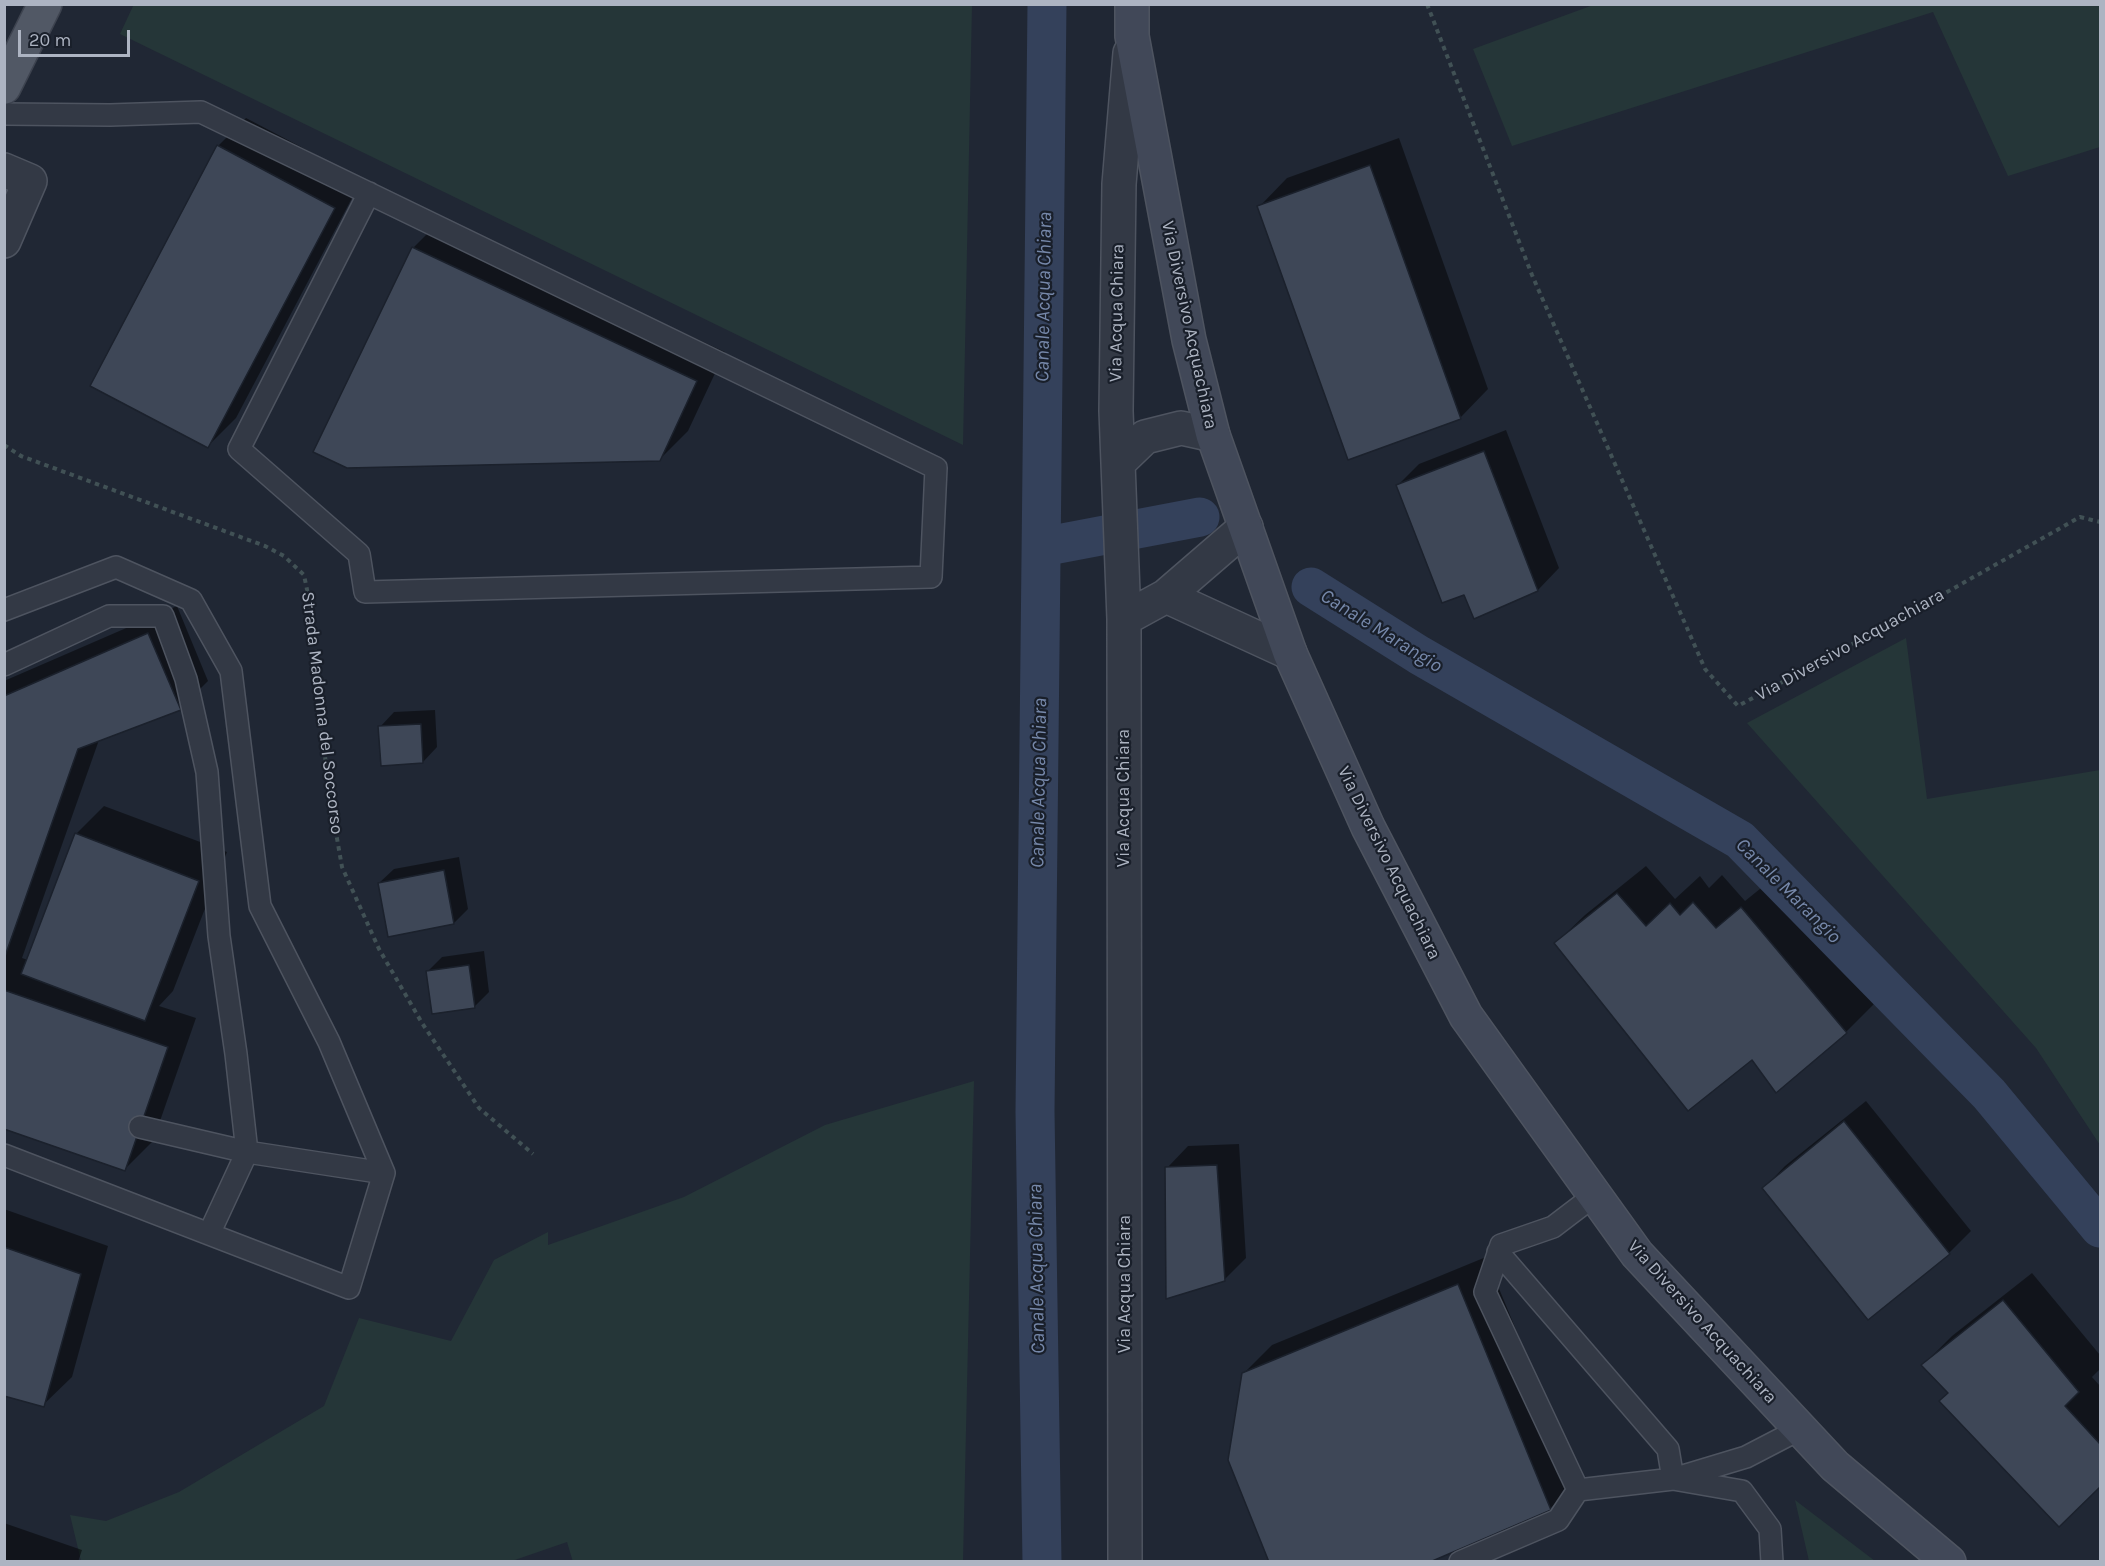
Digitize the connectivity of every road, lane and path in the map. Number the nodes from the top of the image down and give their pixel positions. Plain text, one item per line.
1 (45, 4) edge
2 (1427, 4) edge
3 (1132, 20) edge
4 (4, 87) edge
5 (4, 114) edge
6 (28, 179) edge
7 (369, 194) junction
8 (4, 241) edge
9 (1213, 435) junction
10 (4, 445) edge
11 (1118, 463) junction
12 (2100, 522) edge
13 (1245, 527) junction
14 (1166, 596) junction
15 (4, 610) edge
16 (1124, 619) junction
17 (1290, 653) junction
18 (4, 665) edge
19 (140, 1127) dead end
20 (247, 1152) junction
21 (533, 1154) dead end
22 (4, 1155) edge
23 (384, 1173) junction
24 (1595, 1195) junction
25 (209, 1234) junction
26 (1498, 1252) junction
27 (1800, 1429) junction
28 (1673, 1479) junction
29 (1578, 1490) junction
30 (1125, 1562) edge
31 (1460, 1562) edge
32 (1772, 1562) edge
33 (1948, 1562) edge

1 - 4 main road
2 - 12 path, Via Diversivo Acquachiara
3 - 9 main road, Via Diversivo Acquachiara
3 - 11 street, Via Acqua Chiara
5 - 7 lane
6 - 8 street
7 - 7 lane
9 - 11 street
9 - 13 main road, Via Diversivo Acquachiara
10 - 21 path, Strada Madonna del Soccorso
11 - 16 street, Via Acqua Chiara
13 - 14 street
13 - 17 main road, Via Diversivo Acquachiara
14 - 16 street
14 - 17 street
15 - 23 lane
16 - 30 street, Via Acqua Chiara
17 - 24 main road, Via Diversivo Acquachiara
18 - 20 lane
19 - 20 lane
20 - 23 lane
20 - 25 lane
22 - 25 lane
23 - 25 lane
24 - 26 lane
24 - 27 main road, Via Diversivo Acquachiara
26 - 28 lane
26 - 29 lane
27 - 28 lane
27 - 33 main road, Via Diversivo Acquachiara
28 - 29 lane
28 - 32 lane
29 - 31 lane

